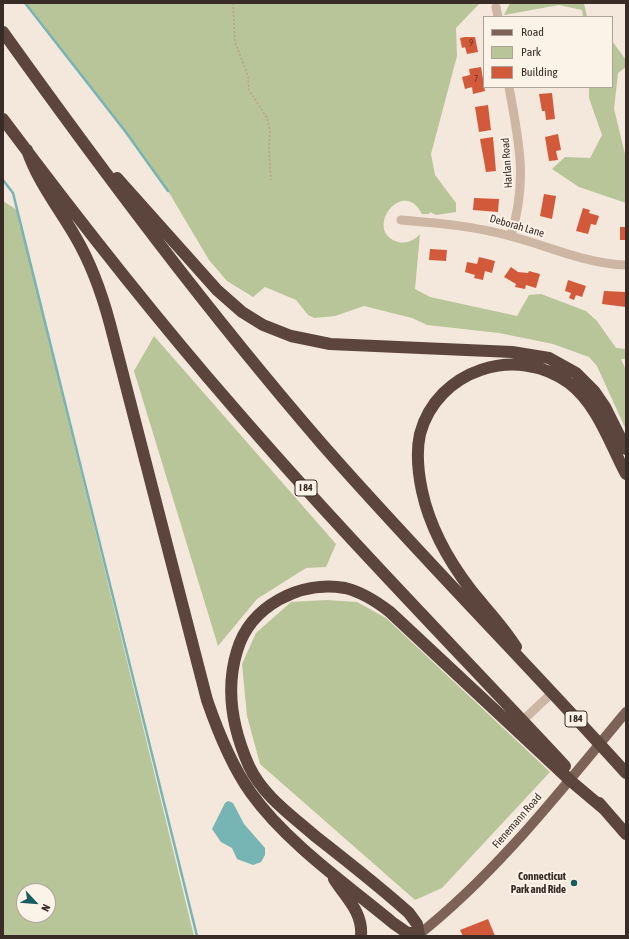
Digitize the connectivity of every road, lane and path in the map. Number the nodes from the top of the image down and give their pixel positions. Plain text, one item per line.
1 (233, 3) edge
2 (496, 7) dead end
3 (498, 16) edge
4 (3, 32) edge
5 (509, 88) edge
6 (3, 119) edge
7 (27, 150) junction
8 (88, 151) junction
9 (271, 180) dead end
10 (401, 220) dead end
11 (511, 236) junction
12 (626, 265) edge
13 (626, 449) edge
14 (626, 474) edge
15 (526, 666) junction
16 (552, 693) junction
17 (626, 712) edge
18 (522, 721) junction
19 (626, 773) edge
20 (604, 809) junction
21 (626, 834) edge
22 (330, 870) junction
23 (361, 936) edge
24 (418, 936) edge

1 - 9 path
2 - 3 street
4 - 8 highway, I 84
5 - 11 street, Harlan Road
6 - 7 highway, I 84
7 - 18 highway, I 84
7 - 22 highway
8 - 13 highway
8 - 15 highway, I 84
10 - 11 street, Deborah Lane
11 - 12 street, Deborah Lane
14 - 15 highway
15 - 16 highway, I 84
16 - 18 street
16 - 19 highway, I 84
17 - 24 main road, Fienemann Road
18 - 20 highway, I 84
20 - 21 highway, I 84
20 - 24 highway
22 - 23 highway
22 - 24 highway

